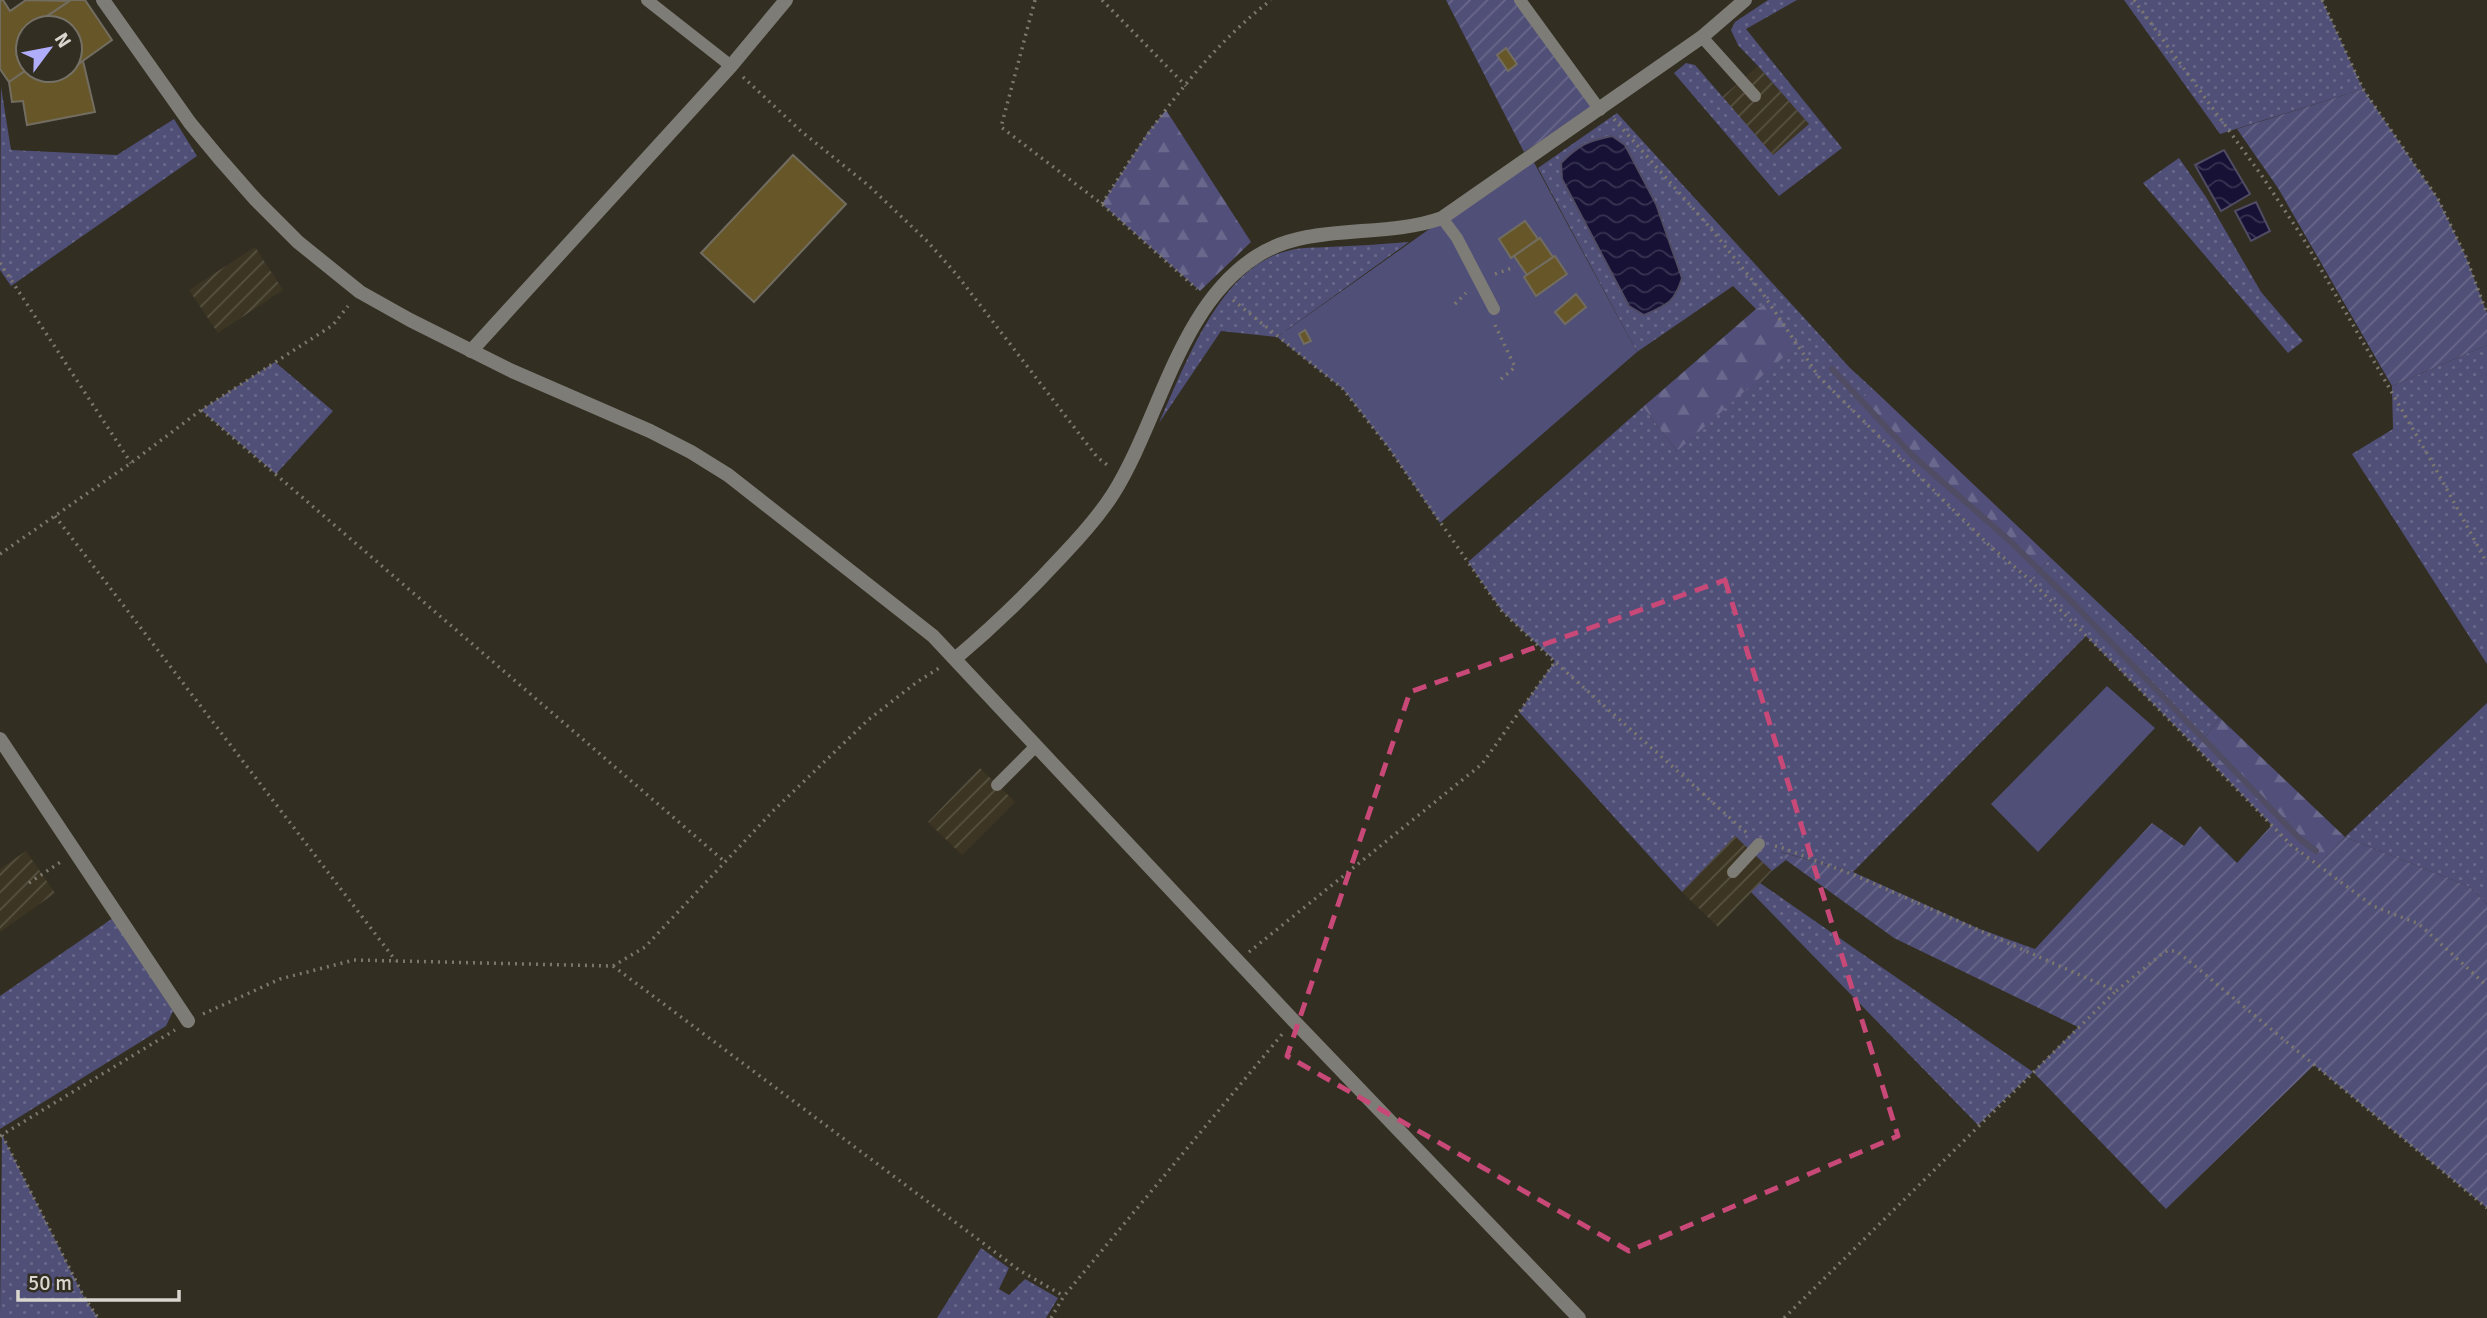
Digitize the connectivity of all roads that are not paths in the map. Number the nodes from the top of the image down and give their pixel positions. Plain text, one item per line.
1 (647, 0) edge
2 (786, 0) edge
3 (1520, 0) edge
4 (1745, 0) edge
5 (109, 3) edge
6 (1702, 37) junction
7 (731, 66) junction
8 (1755, 96) dead end
9 (1601, 108) junction
10 (1442, 218) junction
11 (1494, 309) road end
12 (471, 351) junction
13 (956, 658) junction
14 (0, 739) edge
15 (1035, 747) junction
16 (997, 785) dead end
17 (1759, 844) road end
18 (1733, 872) dead end
19 (188, 1021) road end
20 (1579, 1318) edge

1 - 7 lane
2 - 7 street
3 - 9 lane
4 - 6 street
5 - 12 street
6 - 8 lane
6 - 9 street
7 - 12 street
9 - 10 street
10 - 11 lane
10 - 13 street
12 - 13 street
13 - 15 street
14 - 19 street
15 - 16 lane
15 - 20 street
17 - 18 lane

